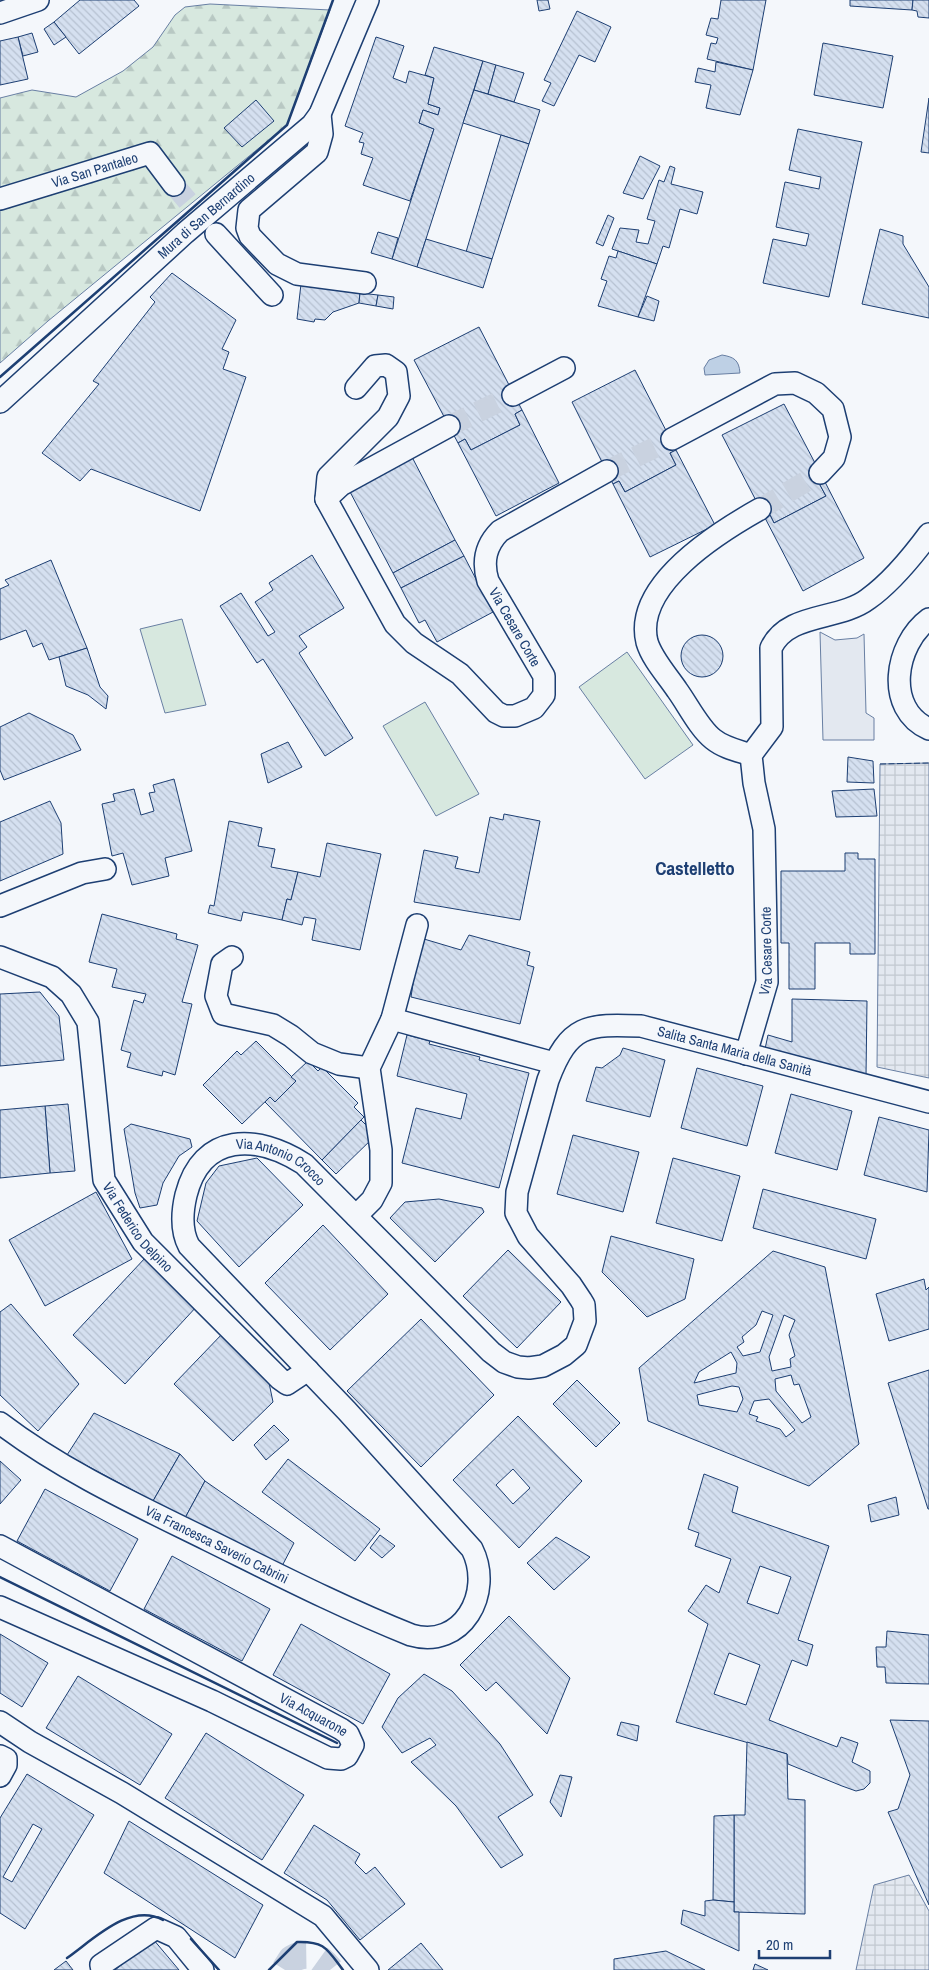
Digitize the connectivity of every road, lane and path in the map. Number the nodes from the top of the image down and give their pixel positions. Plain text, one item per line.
1 (38, 0) edge
2 (355, 0) edge
3 (368, 0) edge
4 (0, 13) edge
5 (357, 25) junction
6 (320, 114) junction
7 (174, 185) tunnel mouth
8 (0, 199) edge
9 (216, 234) tunnel mouth
10 (277, 264) junction
11 (365, 283) dead end
12 (564, 368) dead end
13 (356, 388) dead end
14 (513, 395) tunnel mouth
15 (0, 402) edge
16 (449, 426) tunnel mouth
17 (672, 440) tunnel mouth
18 (607, 471) tunnel mouth
19 (820, 473) tunnel mouth
20 (326, 499) junction
21 (760, 509) tunnel mouth
22 (929, 534) edge
23 (929, 619) edge
24 (929, 729) edge
25 (751, 755) junction
26 (105, 869) dead end
27 (0, 906) edge
28 (416, 925) dead end
29 (0, 957) edge
30 (232, 957) dead end
31 (392, 1019) junction
32 (746, 1054) junction
33 (554, 1064) junction
34 (370, 1068) junction
35 (929, 1102) edge
36 (356, 1216) junction
37 (308, 1370) junction
38 (0, 1423) edge
39 (0, 1546) edge
40 (0, 1607) edge
41 (445, 1634) joint
42 (0, 1722) edge
43 (0, 1756) edge
44 (0, 1776) edge
45 (102, 1970) edge
46 (203, 1970) edge
47 (368, 1970) edge

1 - 4 street
2 - 5 street
3 - 5 street, Mura di San Bernardino
5 - 6 street, Mura di San Bernardino
6 - 10 street
6 - 15 street, Mura di San Bernardino
7 - 8 street, Via San Pantaleo
9 - 10 street
10 - 11 street
12 - 14 street
13 - 20 street
16 - 20 street
17 - 19 street
18 - 20 street, Via Cesare Corte
21 - 25 street
22 - 25 street
23 - 24 street
25 - 32 street, Via Cesare Corte
26 - 27 street
28 - 31 street
29 - 37 street, Via Federico Delpino
30 - 34 street
31 - 33 street
31 - 34 street
32 - 33 street, Salita Santa Maria della Sanità
32 - 35 street, Salita Santa Maria della Sanità
33 - 36 street, Via Antonio Crocco
34 - 36 street
36 - 37 street, Via Antonio Crocco
37 - 41 street, Via Antonio Crocco
38 - 41 street, Via Francesca Saverio Cabrini
39 - 40 street, Via Acquarone
42 - 47 street
43 - 44 street
45 - 46 street

